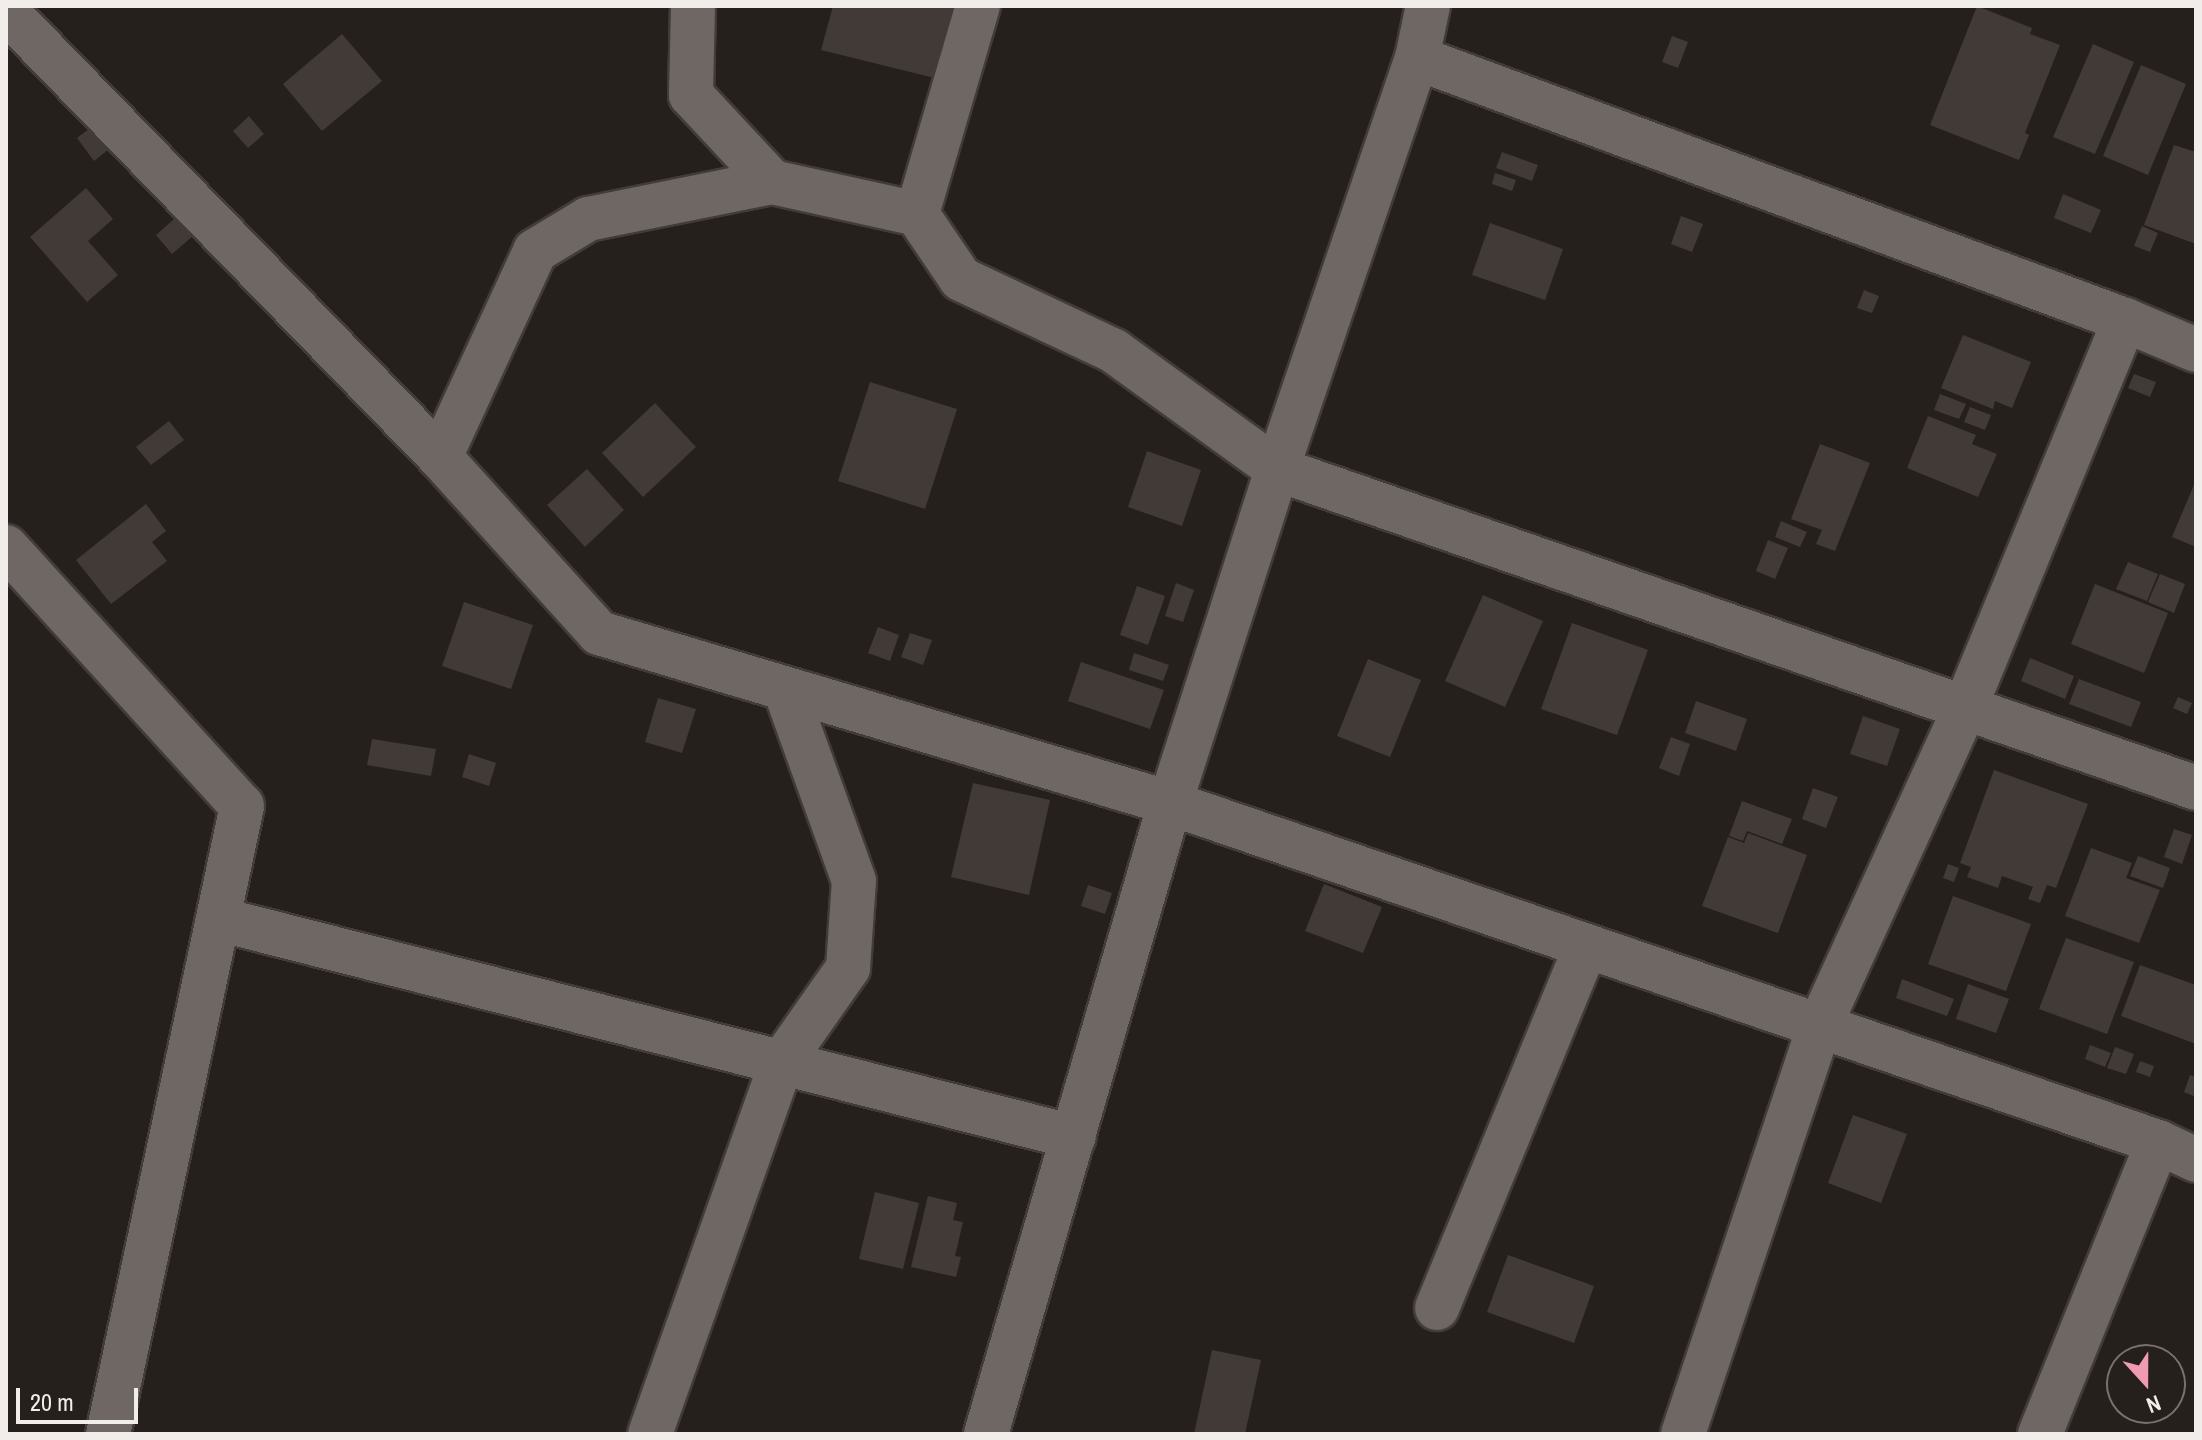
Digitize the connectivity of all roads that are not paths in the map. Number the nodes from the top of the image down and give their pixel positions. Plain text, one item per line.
1 (693, 6) edge
2 (978, 6) edge
3 (1428, 6) edge
4 (6, 11) edge
5 (1417, 58) junction
6 (772, 182) junction
7 (917, 214) junction
8 (2125, 320) junction
9 (2196, 350) edge
10 (440, 457) junction
11 (1277, 469) junction
12 (6, 547) edge
13 (785, 689) junction
14 (1964, 710) junction
15 (2196, 788) edge
16 (1170, 803) junction
17 (218, 919) junction
18 (1586, 947) junction
19 (1819, 1027) junction
20 (782, 1062) junction
21 (1074, 1137) junction
22 (2177, 1151) edge
23 (1437, 1308) dead end
24 (108, 1434) edge
25 (650, 1434) edge
26 (986, 1434) edge
27 (1683, 1434) edge
28 (2040, 1434) edge

1 - 6 street
2 - 7 street
3 - 5 street
4 - 10 street
5 - 8 street
5 - 11 street
6 - 7 street
6 - 10 street
7 - 11 street
8 - 9 street
8 - 14 street
10 - 13 street
11 - 14 street
11 - 16 street
12 - 17 street
13 - 16 street
13 - 20 street
14 - 15 street
14 - 19 street
16 - 18 street
16 - 21 street
17 - 20 street
17 - 24 street
18 - 19 street
18 - 23 street
19 - 22 street
19 - 27 street
20 - 21 street
20 - 25 street
21 - 26 street
22 - 28 street

